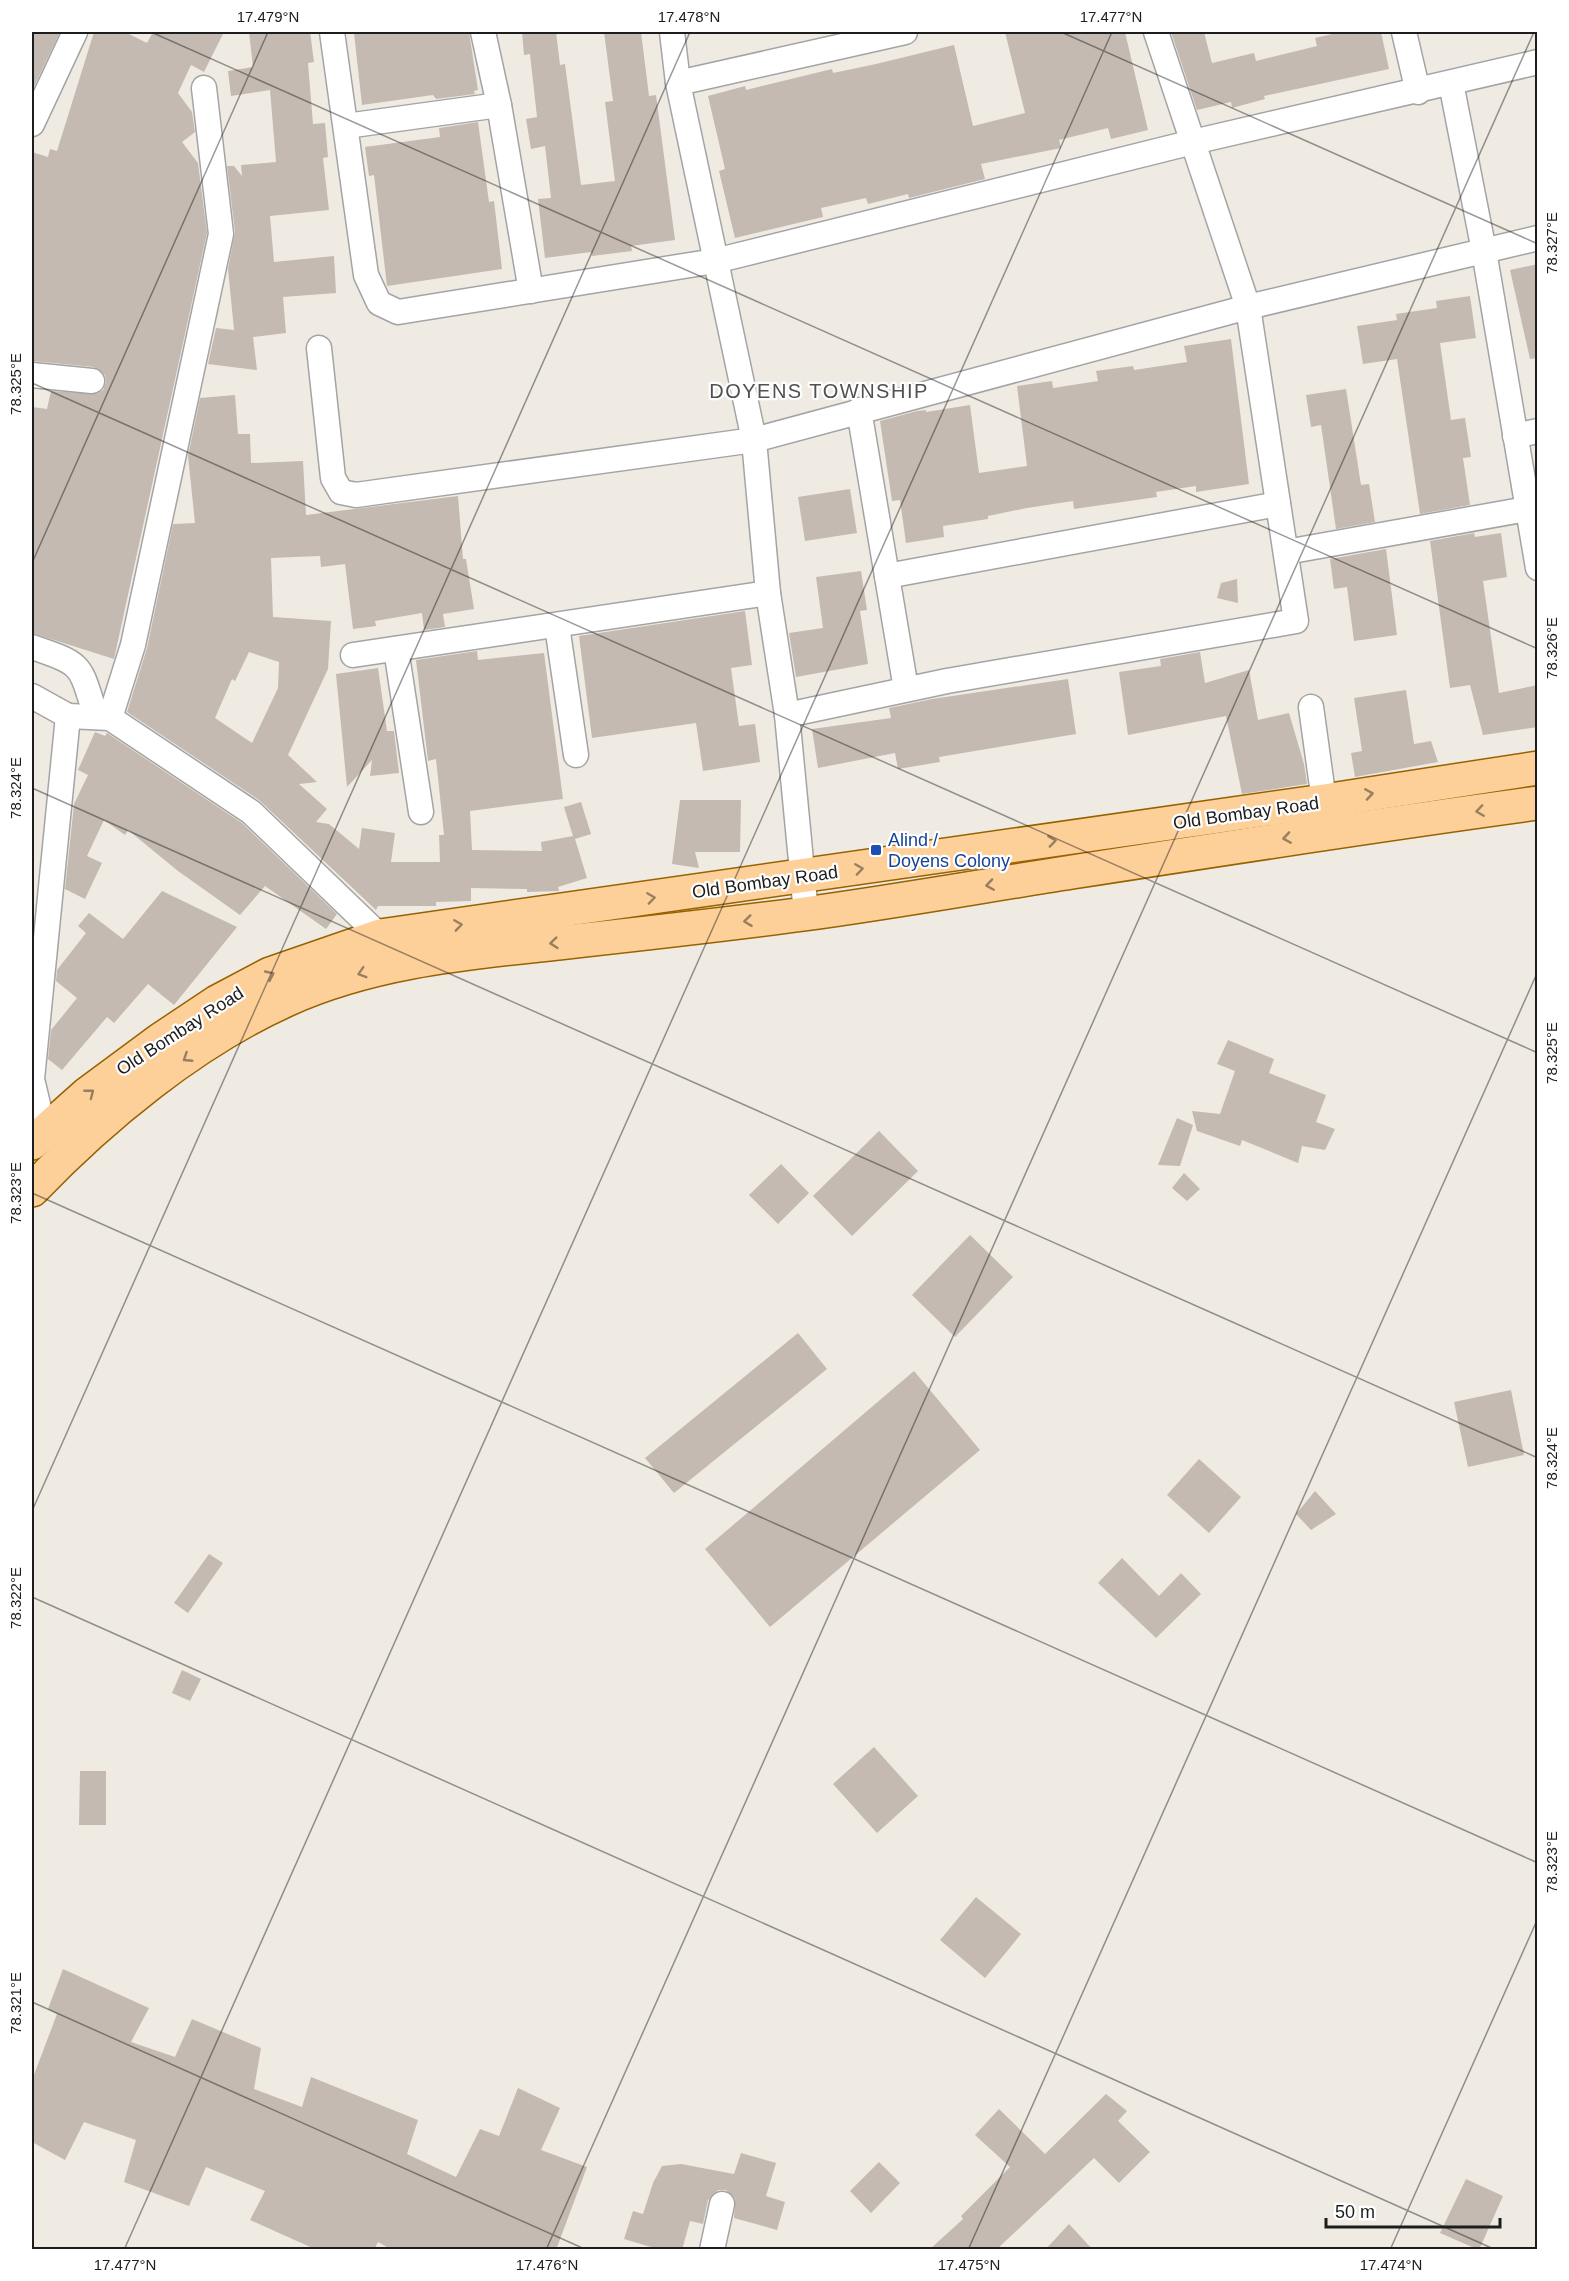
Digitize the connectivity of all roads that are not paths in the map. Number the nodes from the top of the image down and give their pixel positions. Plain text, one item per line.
1 (75, 32) edge
2 (332, 32) edge
3 (483, 32) edge
4 (672, 32) edge
5 (905, 32) edge
6 (1156, 32) edge
7 (1404, 32) edge
8 (1538, 62) edge
9 (678, 83) junction
10 (1451, 83) junction
11 (204, 88) dead end
12 (1418, 92) junction
13 (499, 105) junction
14 (33, 119) edge
15 (346, 126) junction
16 (1193, 142) junction
17 (1538, 238) edge
18 (1484, 251) junction
19 (715, 261) junction
20 (531, 291) junction
21 (1248, 307) junction
22 (319, 348) dead end
23 (32, 375) edge
24 (92, 381) dead end
25 (859, 410) junction
26 (1526, 433) edge
27 (754, 440) junction
28 (1278, 504) junction
29 (1527, 509) junction
30 (1286, 552) junction
31 (1538, 568) edge
32 (887, 576) junction
33 (768, 593) junction
34 (557, 626) junction
35 (32, 647) edge
36 (396, 649) junction
37 (353, 655) dead end
38 (906, 689) junction
39 (32, 696) edge
40 (1311, 707) dead end
41 (786, 715) junction
42 (68, 716) junction
43 (103, 717) junction
44 (576, 755) dead end
45 (1538, 768) edge
46 (1324, 801) junction
47 (1538, 803) edge
48 (421, 812) dead end
49 (801, 877) junction
50 (806, 914) junction
51 (380, 936) junction
52 (38, 1136) edge
53 (32, 1190) edge
54 (723, 2204) dead end
55 (712, 2250) edge

1 - 14 street
2 - 15 street
3 - 13 street
4 - 9 street
5 - 9 street
6 - 16 street
7 - 12 street
8 - 10 street
9 - 19 street
10 - 12 street
10 - 18 street
11 - 43 street
12 - 16 street
13 - 15 street
13 - 20 street
15 - 20 street
16 - 19 street
16 - 21 street
17 - 18 street
18 - 21 street
18 - 26 street
19 - 20 street
19 - 27 street
21 - 25 street
21 - 28 street
22 - 27 street
23 - 24 street
25 - 27 street
25 - 32 street
26 - 29 street
27 - 33 street
28 - 30 street
28 - 32 street
29 - 30 street
29 - 31 street
30 - 38 street
32 - 38 street
33 - 34 street
33 - 41 street
34 - 36 street
34 - 44 street
35 - 43 street
36 - 37 street
36 - 48 street
38 - 41 street
39 - 42 street
40 - 46 street
41 - 49 street
42 - 43 street
42 - 52 street
43 - 51 street
46 -> 45 main road, Old Bombay Road
49 -> 46 main road, Old Bombay Road
47 -> 50 main road, Old Bombay Road
49 - 50 street
51 -> 49 main road, Old Bombay Road
50 -> 53 main road, Old Bombay Road
52 -> 51 main road, Old Bombay Road
54 - 55 street

